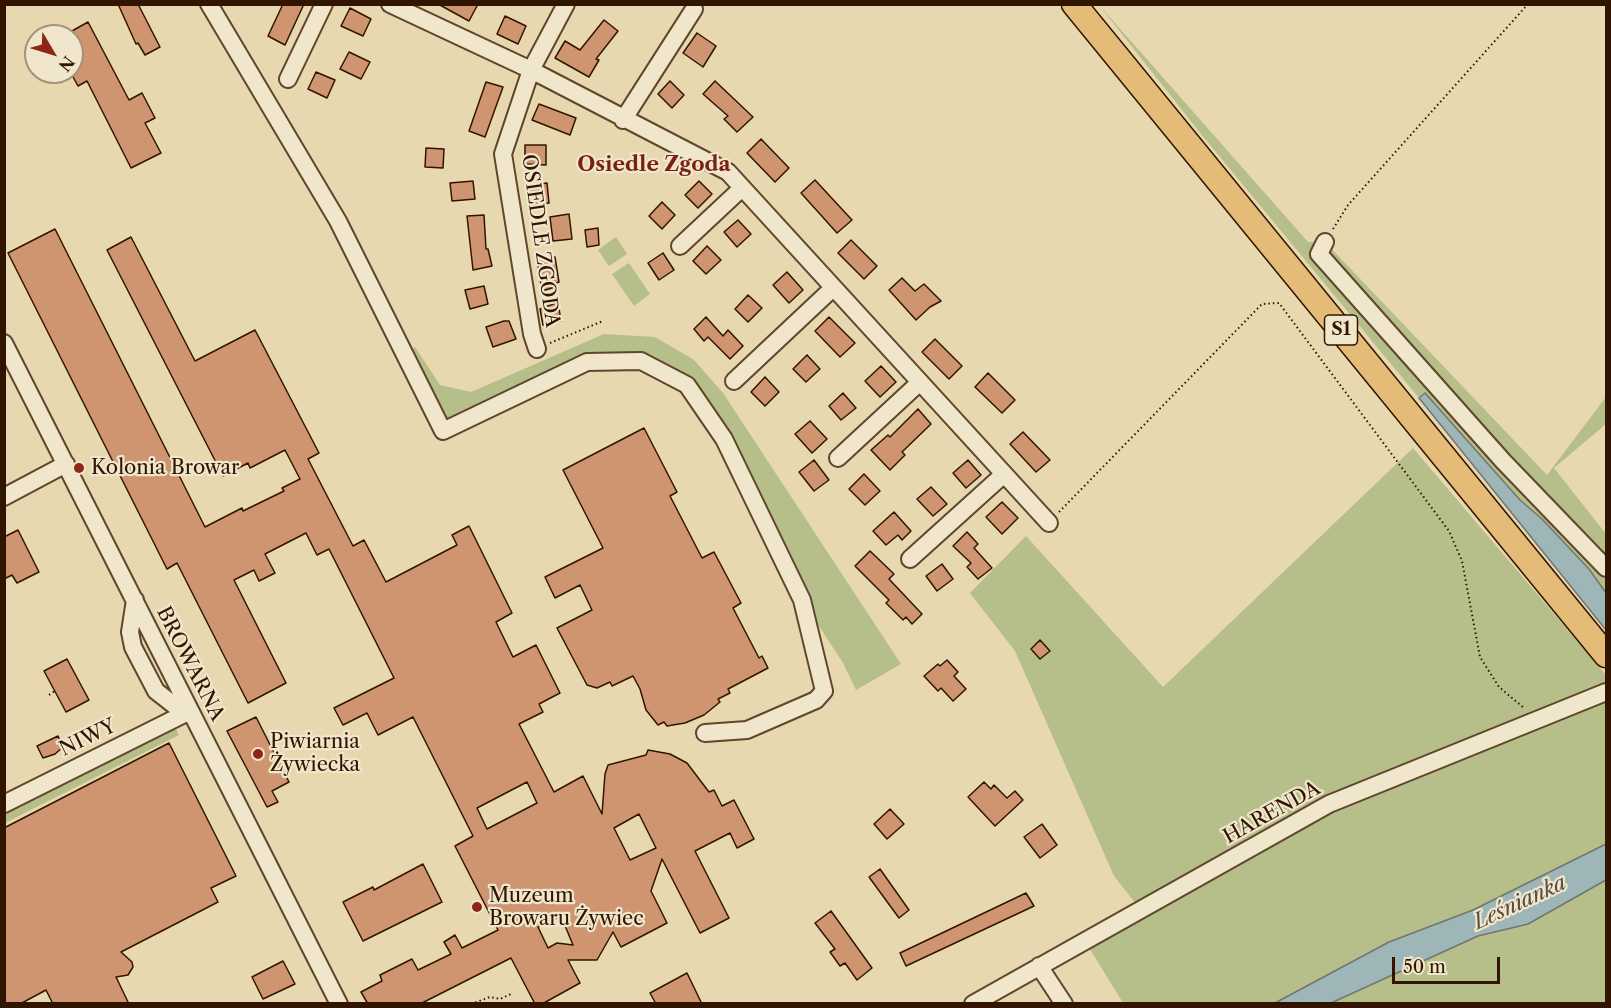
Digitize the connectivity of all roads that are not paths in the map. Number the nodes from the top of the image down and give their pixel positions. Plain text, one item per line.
1 (209, 4) edge
2 (324, 4) edge
3 (390, 4) edge
4 (566, 4) edge
5 (1074, 4) edge
6 (694, 9) dead end
7 (531, 70) junction
8 (288, 79) dead end
9 (623, 120) junction
10 (742, 188) junction
11 (1325, 242) road end
12 (680, 246) dead end
13 (833, 288) junction
14 (4, 343) edge
15 (537, 349) road end
16 (734, 381) dead end
17 (919, 383) junction
18 (838, 458) dead end
19 (66, 464) junction
20 (1003, 475) junction
21 (4, 497) edge
22 (1049, 523) road end
23 (910, 559) dead end
24 (1606, 568) edge
25 (135, 600) junction
26 (1606, 656) edge
27 (1606, 692) edge
28 (190, 711) junction
29 (705, 733) dead end
30 (4, 804) edge
31 (1039, 966) junction
32 (339, 1004) edge
33 (973, 1004) edge
34 (1064, 1004) edge

1 - 29 street
2 - 8 street
3 - 7 street
4 - 7 street, OSIEDLE ZGODA
5 - 26 highway, S1
6 - 9 street
7 - 9 street
7 - 15 street, OSIEDLE ZGODA
9 - 10 street
10 - 12 street
10 - 13 street
11 - 24 street
13 - 16 street
13 - 17 street
14 - 19 street, BROWARNA
17 - 18 street
17 - 20 street
19 - 21 street
19 - 25 street, BROWARNA
20 - 22 street
20 - 23 street
25 - 28 street, BROWARNA
25 - 28 street
27 - 31 street, HARENDA
28 - 30 street, NIWY
28 - 32 street, BROWARNA
31 - 33 street, HARENDA
31 - 34 street

